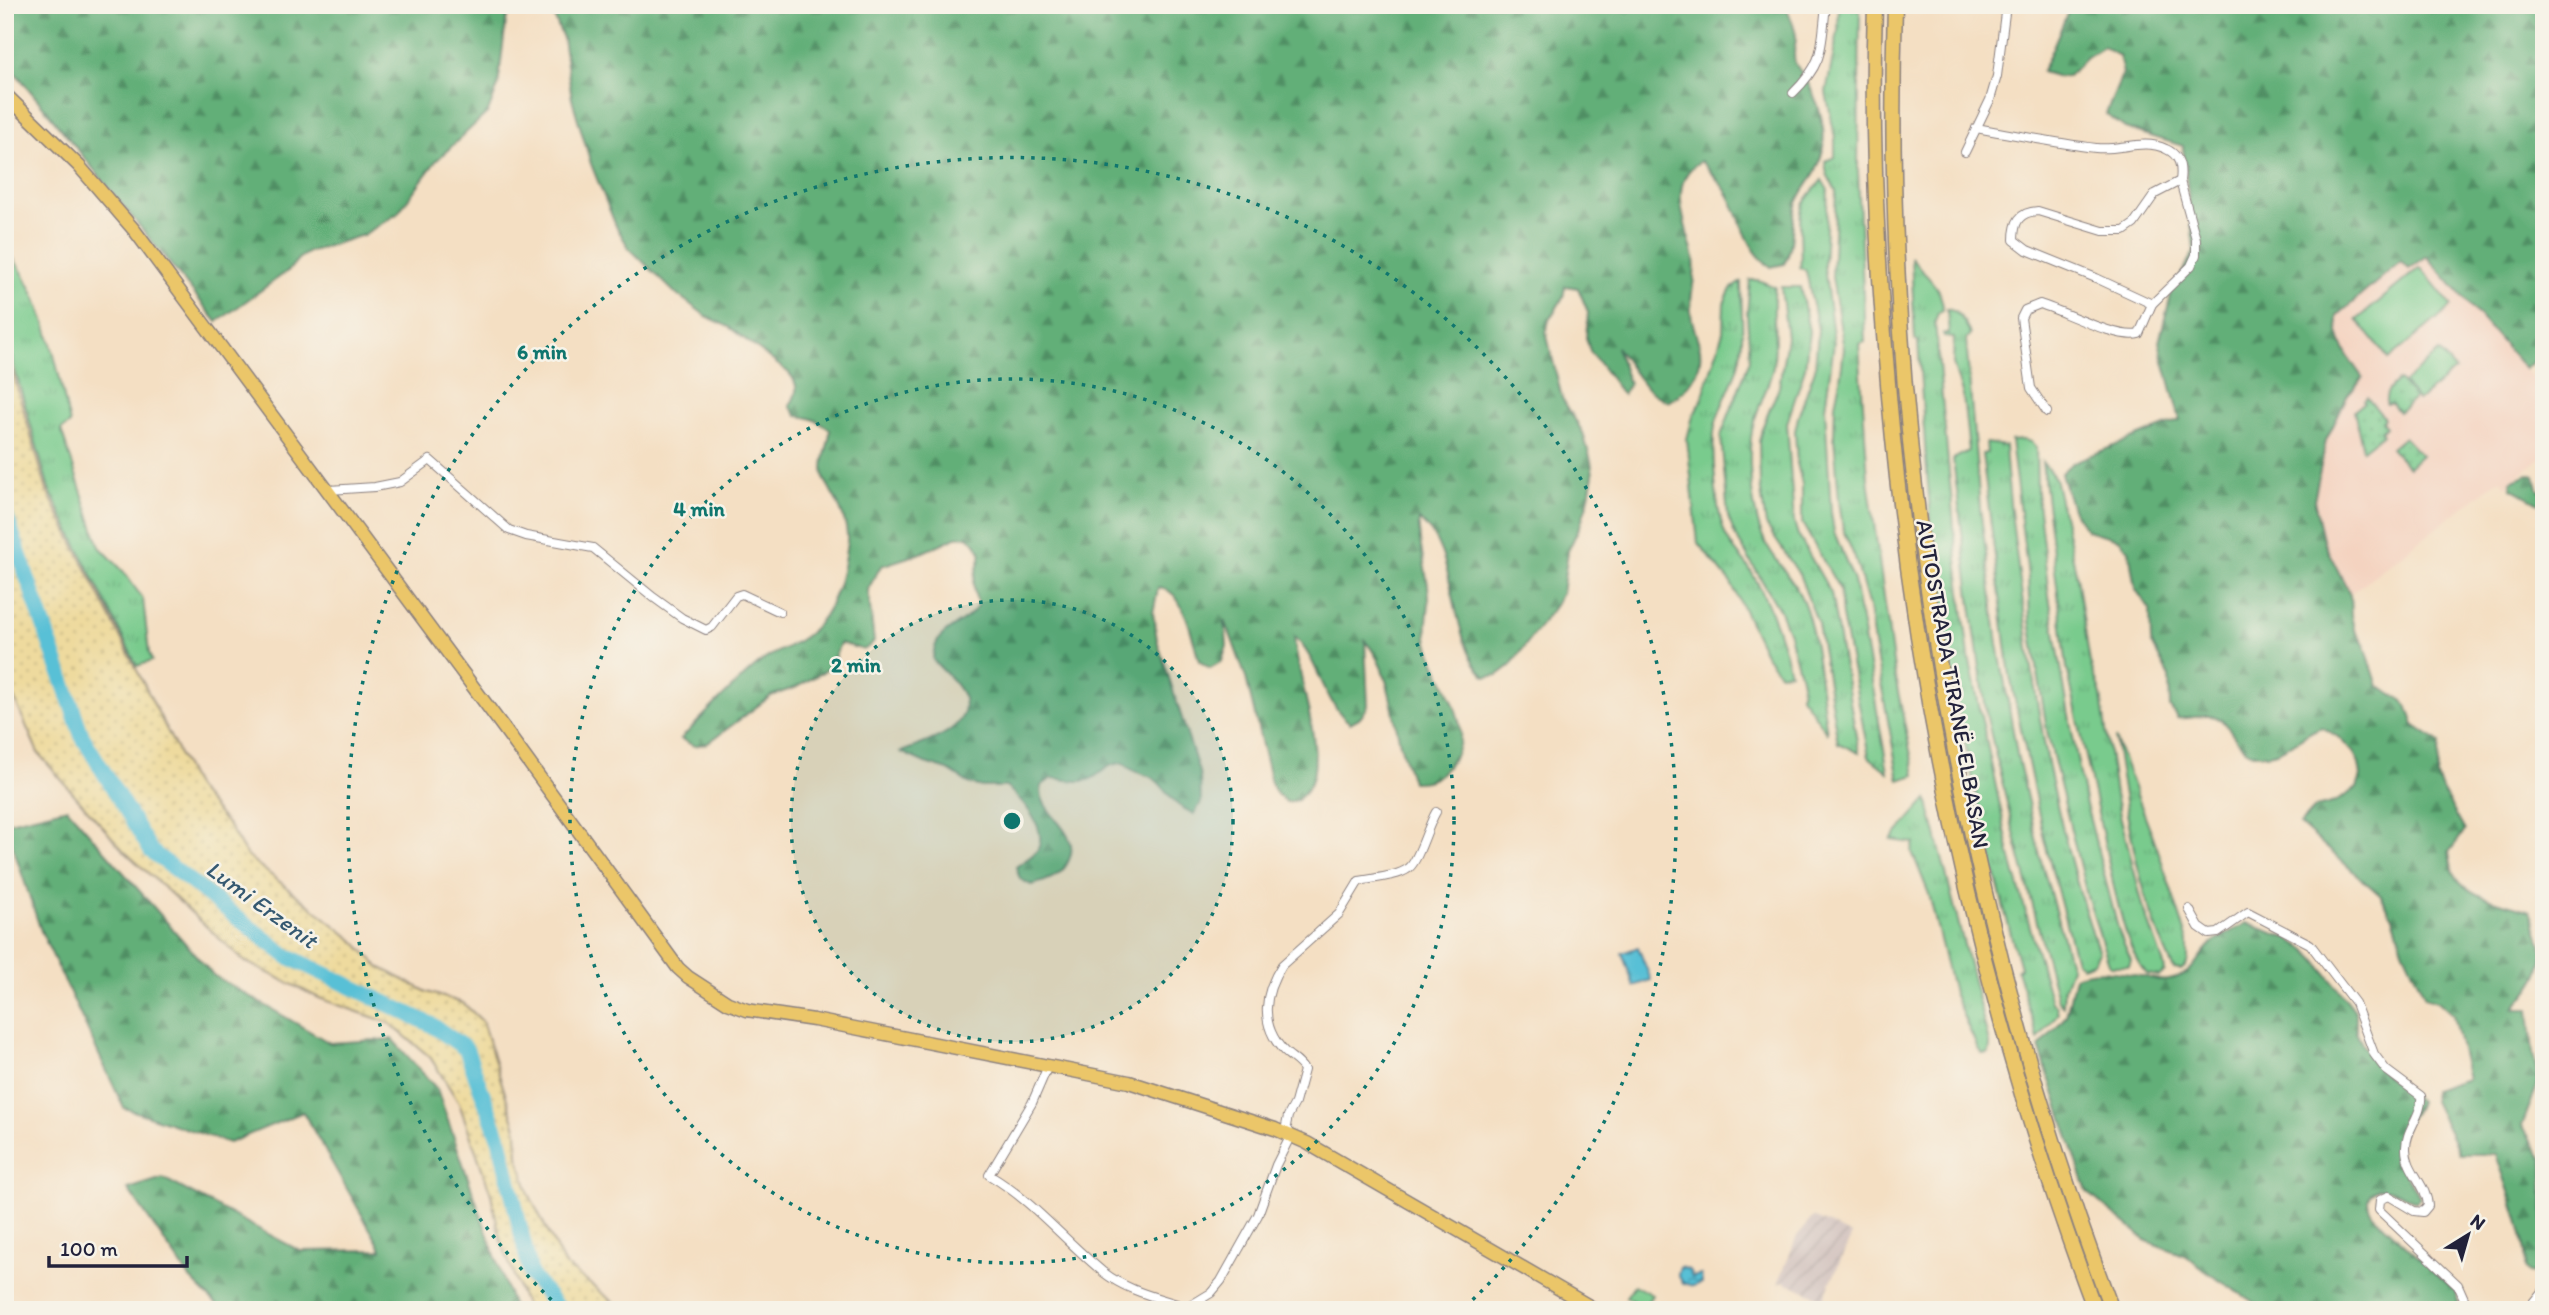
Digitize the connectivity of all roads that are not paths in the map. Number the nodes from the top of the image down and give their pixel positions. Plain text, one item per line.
1 (1826, 5) edge
2 (1875, 5) edge
3 (1895, 5) edge
4 (2006, 5) edge
5 (1793, 93) dead end
6 (5, 94) edge
7 (1976, 128) junction
8 (1965, 152) dead end
9 (2180, 181) junction
10 (2152, 304) junction
11 (2047, 412) dead end
12 (328, 490) junction
13 (780, 612) dead end
14 (1436, 812) dead end
15 (2189, 909) dead end
16 (1048, 1066) junction
17 (1291, 1135) junction
18 (2544, 1289) edge
19 (1574, 1297) junction
20 (2544, 1307) edge
21 (1191, 1309) edge
22 (1565, 1310) edge
23 (1596, 1310) edge
24 (2095, 1310) edge
25 (2112, 1310) edge
26 (2469, 1310) edge
27 (2527, 1310) edge
28 (2534, 1310) edge

1 - 5 street
2 - 24 highway, AUTOSTRADA TIRANË-ELBASAN
3 - 25 highway, AUTOSTRADA TIRANË-ELBASAN
4 - 7 street
6 - 12 main road
7 - 8 street
7 - 9 street
9 - 10 street
9 - 10 street
10 - 11 street
12 - 13 street
12 - 16 main road
14 - 17 street
15 - 26 street
16 - 17 main road
16 - 21 street
17 - 19 main road
17 - 21 street
18 - 27 street
19 - 22 street
19 - 23 main road
20 - 28 street

